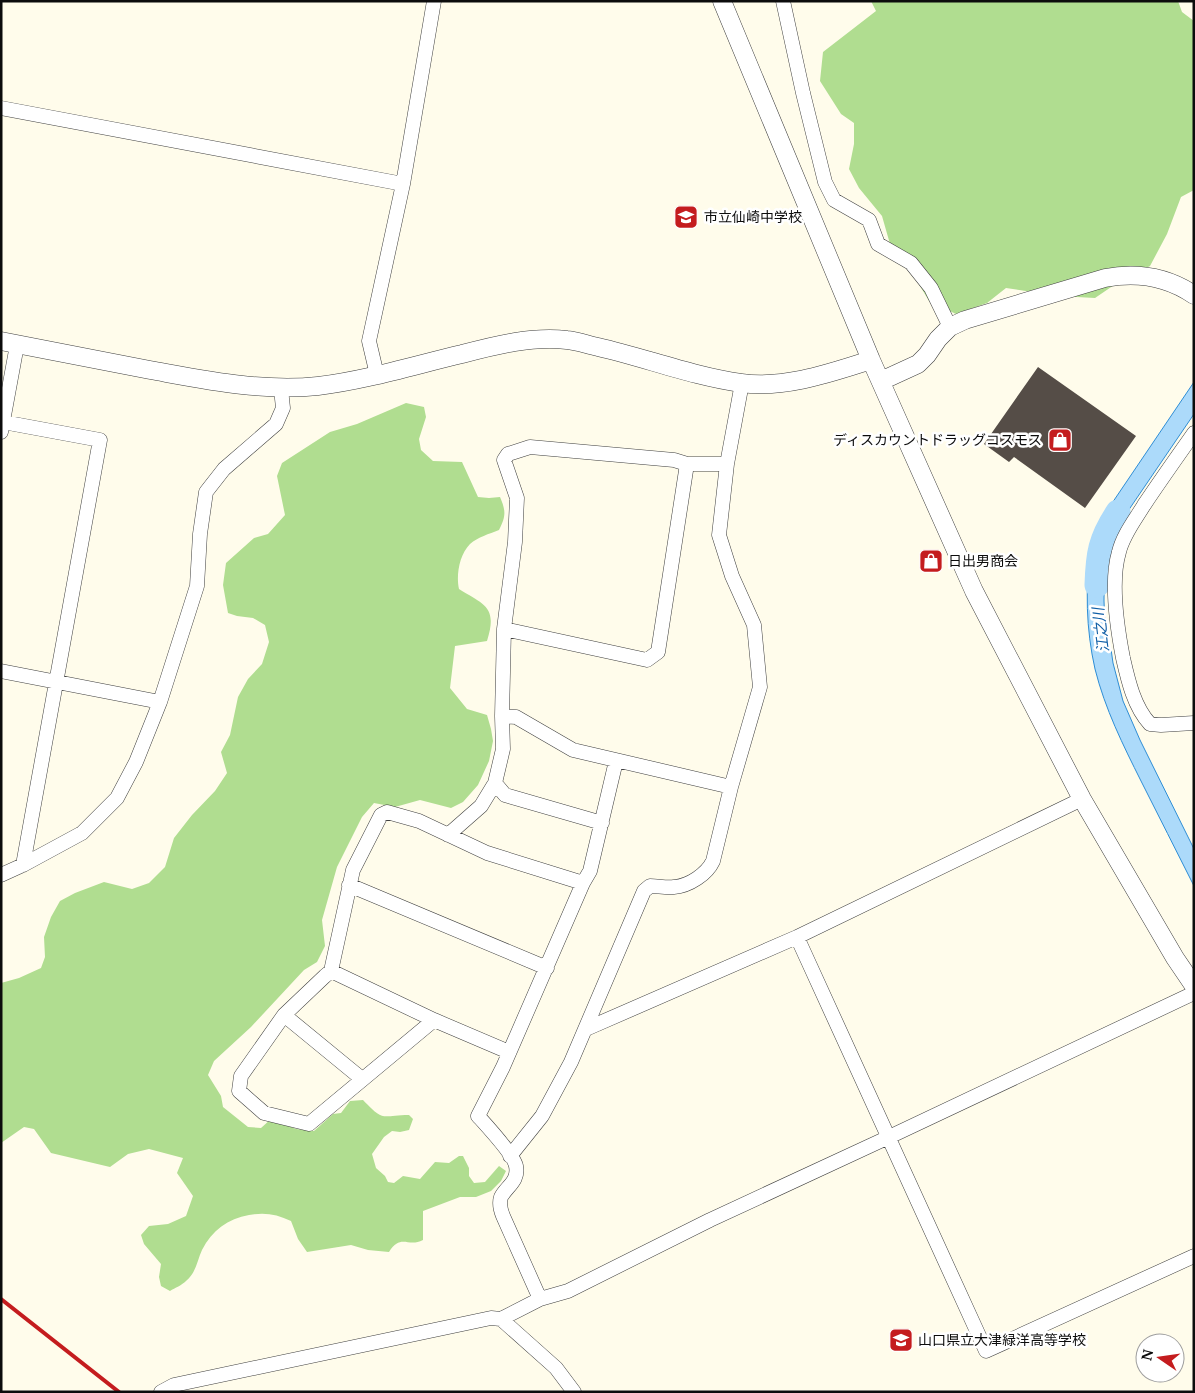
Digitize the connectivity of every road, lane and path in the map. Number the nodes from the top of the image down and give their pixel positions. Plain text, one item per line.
1 (434, 1) edge
2 (722, 1) edge
3 (783, 1) edge
4 (1, 108) edge
5 (403, 184) junction
6 (1194, 295) edge
7 (950, 327) junction
8 (9, 343) edge
9 (872, 360) junction
10 (377, 374) junction
11 (881, 381) junction
12 (742, 383) junction
13 (281, 389) junction
14 (2, 427) edge
15 (1194, 433) edge
16 (687, 464) junction
17 (726, 464) junction
18 (504, 629) junction
19 (1, 671) edge
20 (56, 681) junction
21 (160, 702) junction
22 (502, 716) junction
23 (1194, 722) edge
24 (616, 761) junction
25 (495, 783) junction
26 (731, 787) junction
27 (1082, 799) junction
28 (602, 823) junction
29 (448, 835) junction
30 (23, 865) junction
31 (1, 875) edge
32 (583, 883) junction
33 (349, 885) junction
34 (797, 937) junction
35 (547, 968) junction
36 (332, 972) junction
37 (1194, 986) edge
38 (1194, 993) edge
39 (284, 1015) junction
40 (434, 1020) junction
41 (586, 1029) junction
42 (509, 1052) junction
43 (362, 1079) junction
44 (890, 1137) junction
45 (510, 1156) junction
46 (1194, 1256) edge
47 (540, 1299) junction
48 (501, 1319) junction
49 (161, 1392) edge
50 (574, 1392) edge

1 - 5 street
2 - 9 street
3 - 7 street
4 - 5 street
5 - 10 street
6 - 7 street
7 - 11 street
8 - 13 street
8 - 14 street
9 - 11 street
9 - 12 street
10 - 12 street
10 - 13 street
11 - 27 street
12 - 17 street
13 - 21 street
14 - 20 street
15 - 23 street
16 - 17 street
16 - 18 street
16 - 18 street
17 - 26 street
18 - 22 street
19 - 20 street
20 - 21 street
20 - 30 street
21 - 30 street
22 - 24 street
22 - 25 street
24 - 26 street
24 - 28 street
25 - 28 street
25 - 29 street
26 - 41 street
27 - 34 street
27 - 37 street
28 - 32 street
29 - 32 street
29 - 33 street
30 - 31 street
32 - 35 street
33 - 35 street
33 - 36 street
34 - 41 street
34 - 44 street
35 - 42 street
36 - 39 street
36 - 40 street
38 - 44 street
39 - 43 street
39 - 43 street
40 - 42 street
40 - 43 street
41 - 45 street
42 - 45 street
44 - 46 street
44 - 47 street
45 - 47 street
47 - 48 street
48 - 49 street
48 - 50 street

